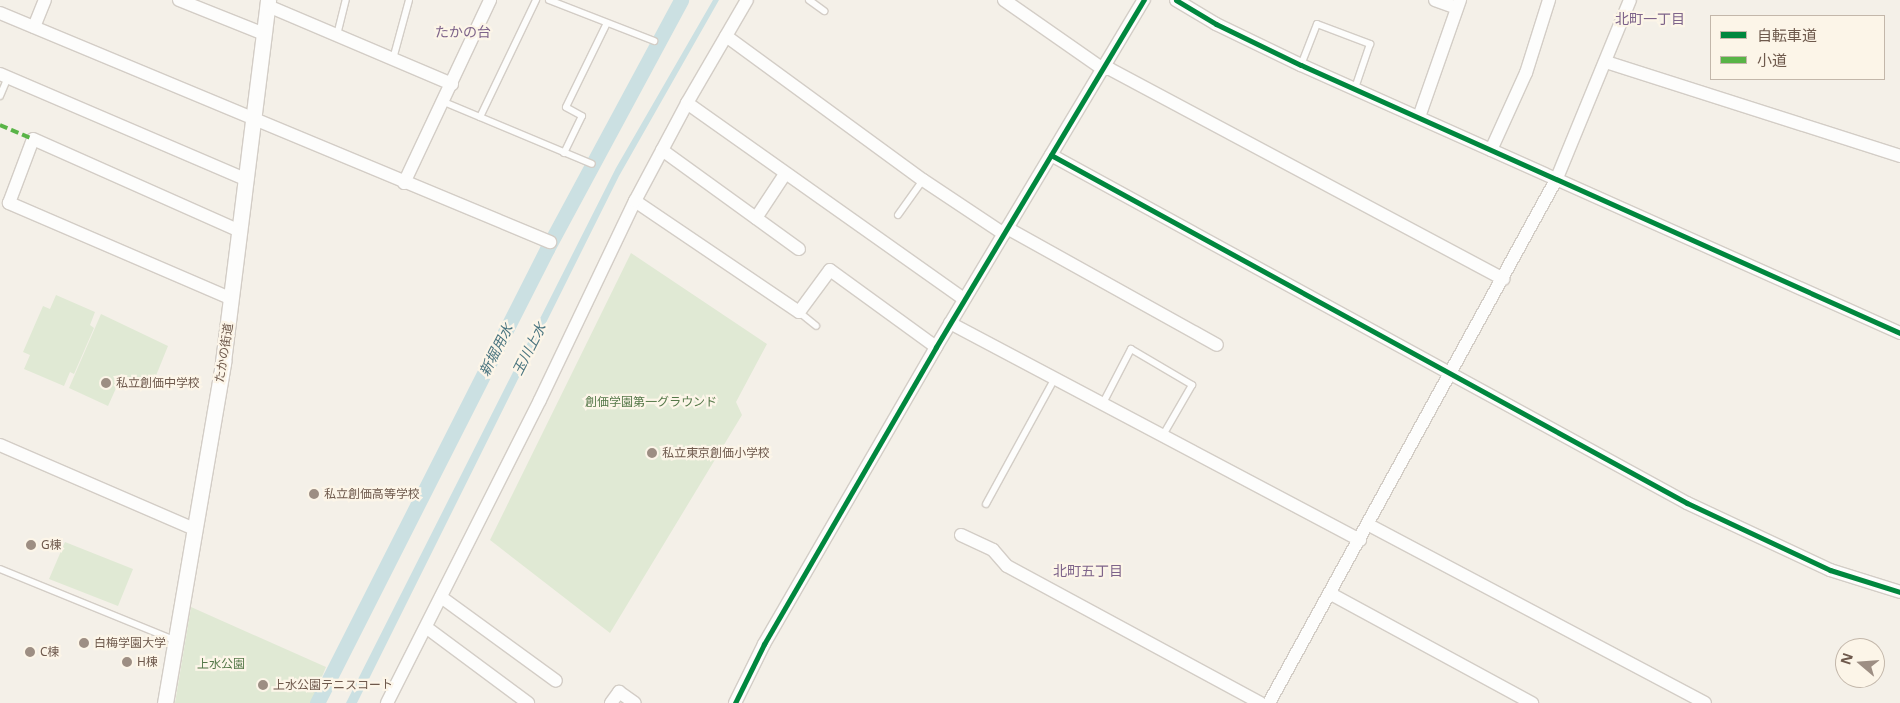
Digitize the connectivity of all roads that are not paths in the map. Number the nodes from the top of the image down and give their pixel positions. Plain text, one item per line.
1 (45, 0) edge
2 (179, 0) edge
3 (346, 0) edge
4 (410, 0) edge
5 (490, 0) edge
6 (536, 0) edge
7 (549, 0) edge
8 (747, 0) edge
9 (809, 0) edge
10 (1004, 0) edge
11 (1144, 0) edge
12 (1176, 0) edge
13 (1436, 0) edge
14 (1549, 0) edge
15 (1630, 0) edge
16 (268, 3) edge
17 (1459, 4) edge
18 (824, 11) dead end
19 (0, 13) edge
20 (607, 23) junction
21 (34, 27) junction
22 (264, 34) junction
23 (336, 35) junction
24 (726, 36) junction
25 (654, 41) dead end
26 (393, 59) junction
27 (1606, 62) junction
28 (1301, 64) junction
29 (1103, 69) junction
30 (4, 76) edge
31 (452, 84) junction
32 (1355, 88) junction
33 (0, 96) edge
34 (444, 102) junction
35 (687, 103) junction
36 (480, 117) junction
37 (1418, 117) junction
38 (254, 120) junction
39 (662, 150) junction
40 (1491, 150) junction
41 (564, 152) junction
42 (1051, 155) junction
43 (1900, 156) edge
44 (592, 164) dead end
45 (785, 174) junction
46 (1557, 178) junction
47 (246, 180) junction
48 (923, 180) junction
49 (404, 183) junction
50 (635, 201) junction
51 (898, 216) dead end
52 (756, 218) junction
53 (240, 231) junction
54 (1005, 231) junction
55 (550, 242) dead end
56 (799, 249) dead end
57 (1503, 279) junction
58 (232, 299) junction
59 (964, 299) junction
60 (799, 312) junction
61 (950, 323) junction
62 (816, 326) dead end
63 (1900, 333) edge
64 (1218, 345) dead end
65 (936, 346) junction
66 (1450, 375) junction
67 (1054, 378) junction
68 (1103, 403) junction
69 (1163, 435) junction
70 (0, 445) edge
71 (986, 504) dead end
72 (1369, 524) junction
73 (194, 529) junction
74 (961, 535) dead end
75 (1360, 540) junction
76 (0, 569) edge
77 (1900, 592) edge
78 (1331, 594) junction
79 (441, 597) junction
80 (426, 628) junction
81 (176, 640) junction
82 (556, 681) dead end
83 (165, 703) edge
84 (387, 703) edge
85 (528, 703) edge
86 (611, 703) edge
87 (635, 703) edge
88 (735, 703) edge
89 (1260, 703) edge
90 (1269, 703) edge
91 (1532, 703) edge
92 (1705, 703) edge

1 - 21 street
2 - 22 street
3 - 23 lane
4 - 26 lane
5 - 31 street
6 - 36 lane
7 - 20 lane
8 - 24 street
9 - 18 lane
10 - 29 street
11 - 29 street
12 - 28 street
13 - 17 street
14 - 40 street
15 - 27 street
16 - 22 street, たかの街道
16 - 23 street
17 - 37 street
19 - 21 street
20 - 25 lane
20 - 41 lane
21 - 38 street
22 - 38 street, たかの街道
23 - 26 street
24 - 35 street
24 - 48 street
26 - 31 street
27 - 43 street
27 - 46 street
28 - 32 street
28 - 32 lane
29 - 42 street
29 - 57 street
30 - 33 lane
30 - 47 street
31 - 34 street
32 - 37 street
34 - 36 lane
34 - 49 street
35 - 39 street
35 - 45 street
36 - 41 lane
37 - 40 street
38 - 47 street, たかの街道
38 - 49 street
39 - 50 street
39 - 52 street
40 - 46 street
41 - 44 lane
42 - 54 street
42 - 66 street
45 - 52 street
45 - 59 street
46 - 57 street
46 - 63 street
47 - 53 street, たかの街道
48 - 51 lane
48 - 54 street
49 - 55 street
50 - 60 street
50 - 79 street
52 - 56 street
53 - 58 street, たかの街道
53 - 58 street
54 - 59 street
54 - 64 street
57 - 66 street
58 - 73 street, たかの街道
59 - 61 street
60 - 62 lane
60 - 65 street
61 - 65 street
61 - 67 street
65 - 88 street
66 - 72 street
66 - 77 street
67 - 68 street
67 - 71 lane
68 - 69 street
68 - 69 lane
69 - 75 street
70 - 73 street
72 - 75 street
72 - 92 street
73 - 81 street, たかの街道
74 - 89 street
75 - 78 street
76 - 81 lane
78 - 90 street
78 - 91 street
79 - 80 street
79 - 82 street
80 - 84 street
80 - 85 street
81 - 83 street, たかの街道
86 - 87 street

